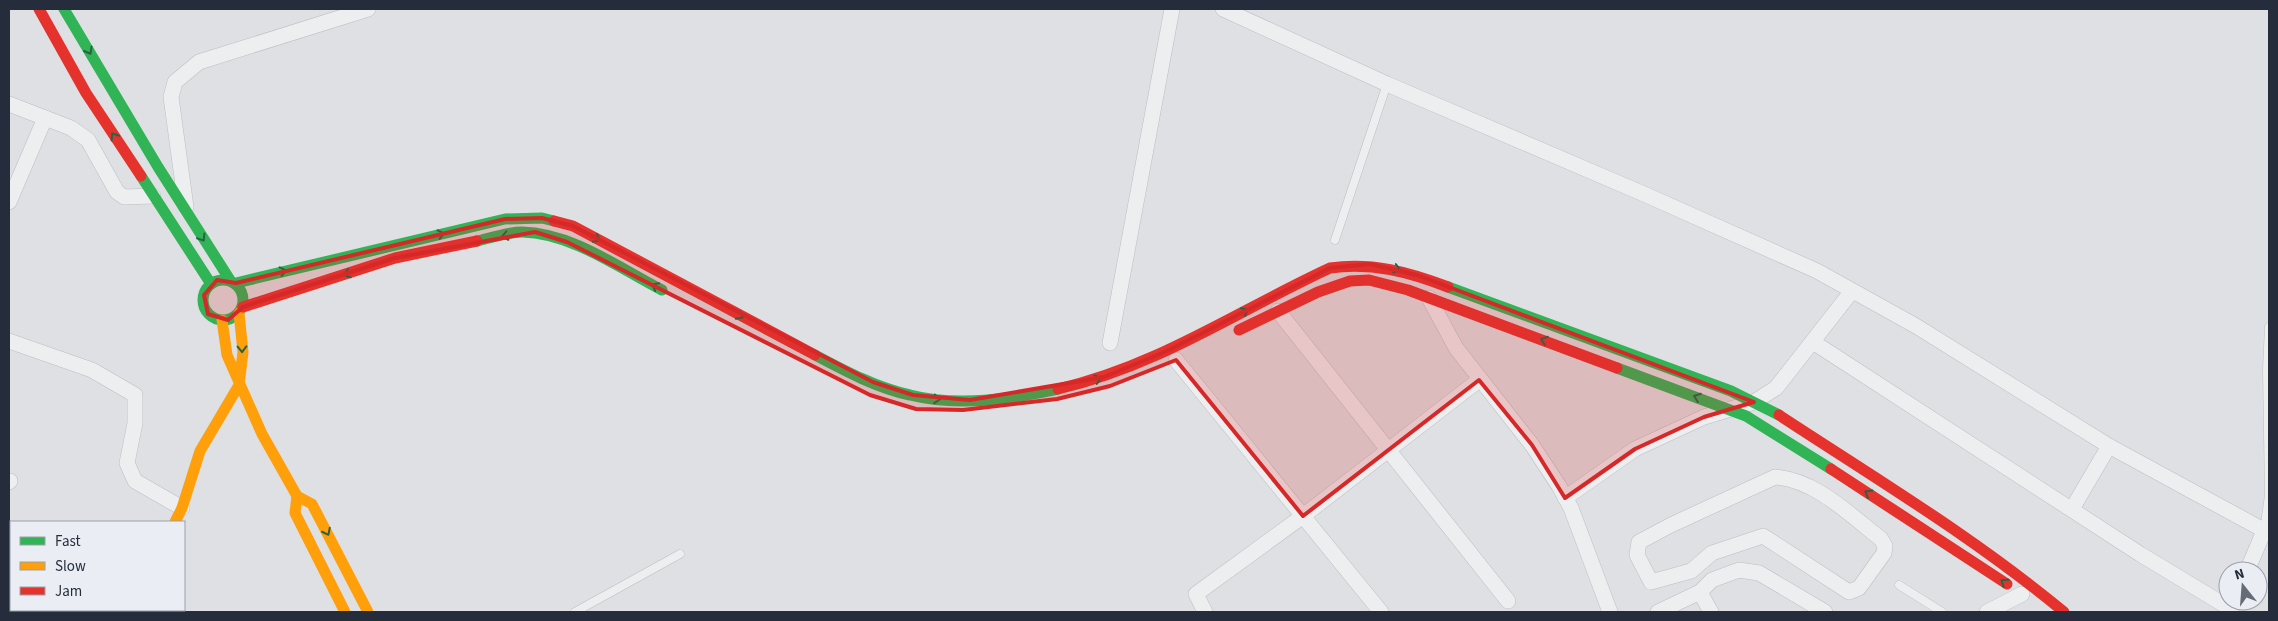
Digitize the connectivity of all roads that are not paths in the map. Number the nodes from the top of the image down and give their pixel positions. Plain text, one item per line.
1 (39, 9) edge
2 (64, 9) edge
3 (368, 9) edge
4 (1172, 9) edge
5 (1223, 9) edge
6 (1387, 84) junction
7 (9, 104) edge
8 (45, 118) junction
9 (153, 196) junction
10 (9, 202) edge
11 (188, 215) junction
12 (1335, 240) dead end
13 (233, 282) junction
14 (211, 284) junction
15 (1852, 291) junction
16 (670, 295) dead end
17 (1429, 298) junction
18 (241, 310) junction
19 (1278, 312) junction
20 (222, 320) junction
21 (2269, 327) edge
22 (1229, 334) dead end
23 (9, 341) edge
24 (1813, 342) junction
25 (1110, 343) dead end
26 (800, 360) dead end
27 (1175, 360) dead end
28 (1480, 380) junction
29 (239, 385) junction
30 (1103, 388) dead end
31 (861, 391) dead end
32 (1038, 397) junction
33 (1754, 402) junction
34 (916, 409) dead end
35 (1729, 409) junction
36 (2108, 446) junction
37 (1387, 450) junction
38 (1852, 484) junction
39 (297, 496) junction
40 (1565, 498) junction
41 (1838, 505) junction
42 (182, 508) junction
43 (2072, 509) junction
44 (1303, 516) junction
45 (176, 521) edge
46 (2267, 532) edge
47 (680, 554) dead end
48 (2252, 561) edge
49 (1899, 585) dead end
50 (1700, 592) junction
51 (2025, 597) joint
52 (2218, 598) edge
53 (1508, 600) dead end
54 (345, 612) edge
55 (368, 612) edge
56 (575, 612) edge
57 (1204, 612) edge
58 (1381, 612) edge
59 (1610, 612) edge
60 (1658, 612) edge
61 (1711, 612) edge
62 (1825, 612) edge
63 (1942, 612) edge
64 (1987, 612) edge
65 (2064, 612) edge

9 -> 1 street
2 -> 11 street
3 - 11 street
4 - 25 street
5 - 6 street
6 - 12 lane
6 - 15 street
7 - 8 street
8 - 9 street
8 - 10 street
9 - 14 street
11 -> 13 street
13 - 14 street
13 - 18 street
13 -> 32 street
14 - 20 street
15 - 24 street
15 - 36 street
16 -> 18 street
17 - 19 street
17 - 28 street
35 -> 17 street
18 - 20 street
18 -> 29 street
19 - 22 street
19 - 37 street
20 - 29 street
21 - 46 lane
23 - 42 street
24 - 33 street
24 - 43 street
26 - 31 street
27 - 44 street
28 - 37 street
28 - 40 street
29 - 39 street
29 - 42 street
30 - 32 street
32 -> 33 street
32 - 34 street
33 - 35 street
33 - 65 street
35 - 38 street
35 - 40 street
36 - 43 street
36 - 46 street
37 - 44 street
37 - 53 street
38 - 41 street
51 -> 38 street
39 - 54 street
39 -> 55 street
40 - 59 street
41 - 41 street
42 - 45 street
43 - 52 street
44 - 57 street
44 - 58 street
46 - 48 street
47 - 56 lane
49 - 63 lane
50 - 60 street
50 - 61 street
50 - 62 street
51 - 64 street

